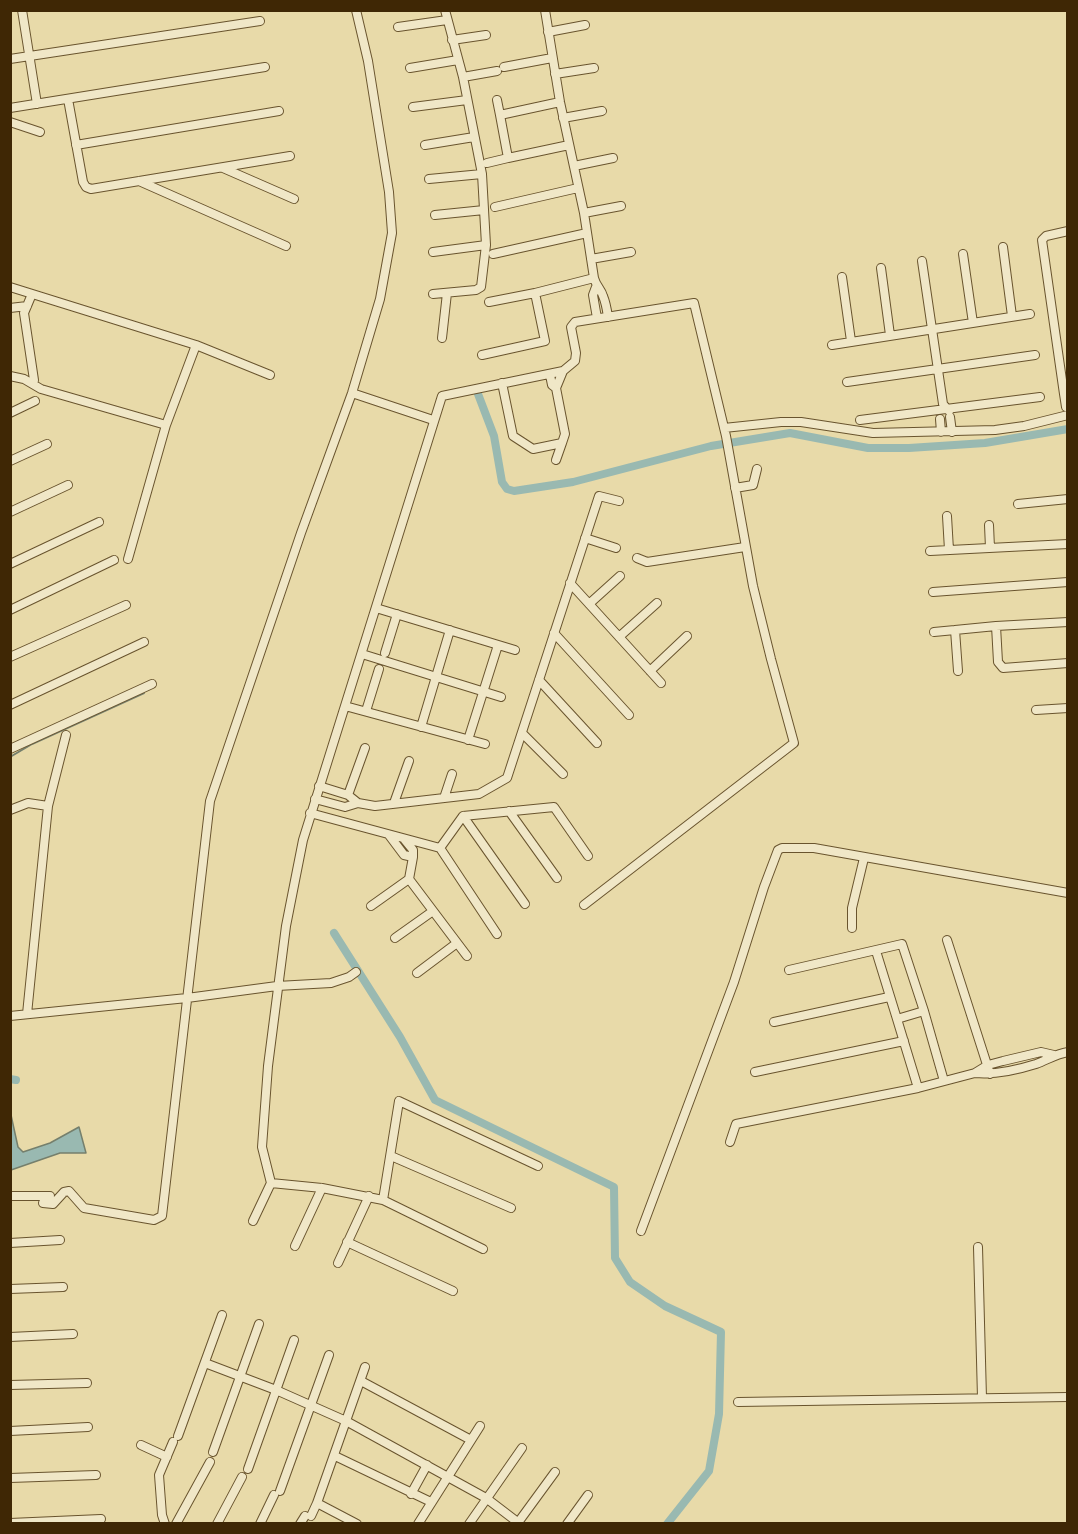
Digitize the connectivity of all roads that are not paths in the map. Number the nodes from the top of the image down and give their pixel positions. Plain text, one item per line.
1 (19, 10) edge
2 (356, 10) edge
3 (445, 10) edge
4 (545, 10) edge
5 (10, 12) edge
6 (447, 20) junction
7 (260, 21) dead end
8 (585, 25) dead end
9 (398, 27) dead end
10 (548, 32) junction
11 (486, 36) dead end
12 (452, 39) junction
13 (29, 57) junction
14 (552, 58) junction
15 (10, 59) edge
16 (458, 60) junction
17 (265, 67) dead end
18 (410, 68) dead end
19 (594, 68) dead end
20 (555, 74) junction
21 (463, 77) junction
22 (68, 99) junction
23 (467, 99) junction
24 (497, 100) dead end
25 (560, 102) junction
26 (37, 104) junction
27 (414, 107) dead end
28 (10, 108) edge
29 (279, 111) dead end
30 (602, 111) dead end
31 (500, 115) junction
32 (563, 118) junction
33 (10, 122) edge
34 (40, 132) dead end
35 (474, 137) junction
36 (76, 145) junction
37 (425, 145) dead end
38 (569, 145) junction
39 (290, 156) dead end
40 (508, 158) junction
41 (613, 158) dead end
42 (487, 163) dead end
43 (574, 166) junction
44 (222, 167) junction
45 (482, 174) junction
46 (429, 179) dead end
47 (138, 181) junction
48 (578, 188) junction
49 (294, 200) dead end
50 (621, 206) dead end
51 (495, 207) dead end
52 (484, 210) junction
53 (584, 213) junction
54 (435, 215) dead end
55 (1068, 231) edge
56 (587, 233) junction
57 (486, 245) junction
58 (286, 246) dead end
59 (1003, 247) dead end
60 (433, 252) dead end
61 (631, 252) dead end
62 (493, 254) dead end
63 (963, 254) dead end
64 (591, 259) junction
65 (922, 261) dead end
66 (882, 268) dead end
67 (842, 277) dead end
68 (594, 278) junction
69 (10, 287) edge
70 (596, 287) junction
71 (447, 293) junction
72 (535, 293) junction
73 (32, 294) junction
74 (433, 294) dead end
75 (489, 302) dead end
76 (27, 306) junction
77 (10, 309) edge
78 (1030, 314) dead end
79 (608, 316) junction
80 (1012, 316) junction
81 (597, 318) junction
82 (974, 323) junction
83 (931, 329) junction
84 (890, 335) junction
85 (442, 338) dead end
86 (851, 341) junction
87 (196, 345) junction
88 (832, 345) dead end
89 (482, 355) dead end
90 (1035, 355) dead end
91 (937, 369) junction
92 (563, 371) junction
93 (270, 375) dead end
94 (550, 375) junction
95 (10, 376) edge
96 (34, 380) dead end
97 (847, 382) dead end
98 (502, 383) junction
99 (556, 388) junction
100 (352, 393) junction
101 (1066, 394) edge
102 (1040, 397) dead end
103 (35, 401) dead end
104 (1066, 406) dead end
105 (944, 412) junction
106 (10, 413) edge
107 (1068, 415) edge
108 (433, 420) junction
109 (860, 420) dead end
110 (166, 425) junction
111 (725, 432) junction
112 (941, 432) junction
113 (952, 432) junction
114 (562, 443) junction
115 (47, 444) dead end
116 (556, 460) dead end
117 (10, 461) edge
118 (757, 469) dead end
119 (68, 485) dead end
120 (735, 488) junction
121 (1068, 500) edge
122 (619, 501) dead end
123 (1018, 504) dead end
124 (10, 512) edge
125 (947, 516) dead end
126 (99, 522) dead end
127 (989, 525) dead end
128 (585, 538) junction
129 (1068, 544) edge
130 (745, 547) junction
131 (616, 548) dead end
132 (990, 548) junction
133 (950, 550) junction
134 (930, 551) dead end
135 (128, 558) dead end
136 (637, 558) dead end
137 (114, 560) dead end
138 (10, 564) edge
139 (620, 576) dead end
140 (1068, 582) edge
141 (570, 584) junction
142 (933, 592) dead end
143 (657, 603) dead end
144 (589, 604) junction
145 (126, 605) dead end
146 (376, 608) junction
147 (10, 610) edge
148 (397, 614) junction
149 (1068, 622) edge
150 (996, 626) junction
151 (450, 630) junction
152 (956, 630) junction
153 (934, 632) dead end
154 (554, 633) junction
155 (687, 636) dead end
156 (619, 637) junction
157 (144, 642) dead end
158 (498, 645) junction
159 (515, 650) dead end
160 (385, 653) dead end
161 (362, 654) junction
162 (10, 657) edge
163 (1068, 663) edge
164 (379, 669) dead end
165 (650, 671) junction
166 (958, 671) dead end
167 (436, 676) junction
168 (539, 680) junction
169 (661, 683) dead end
170 (152, 684) dead end
171 (483, 691) junction
172 (501, 697) dead end
173 (10, 705) edge
174 (345, 706) junction
175 (1068, 708) edge
176 (1036, 710) dead end
177 (366, 711) junction
178 (629, 715) dead end
179 (421, 727) junction
180 (522, 733) junction
181 (66, 735) dead end
182 (468, 740) junction
183 (597, 743) dead end
184 (485, 744) dead end
185 (365, 748) dead end
186 (10, 749) edge
187 (409, 762) dead end
188 (452, 774) dead end
189 (563, 774) dead end
190 (319, 786) junction
191 (348, 795) junction
192 (444, 798) junction
193 (315, 799) junction
194 (358, 803) junction
195 (394, 803) junction
196 (48, 806) junction
197 (10, 810) edge
198 (509, 812) junction
199 (310, 813) junction
200 (463, 816) junction
201 (388, 834) junction
202 (404, 838) junction
203 (440, 848) junction
204 (588, 856) dead end
205 (412, 857) junction
206 (864, 858) junction
207 (557, 878) dead end
208 (409, 879) junction
209 (1068, 893) edge
210 (525, 904) dead end
211 (584, 905) dead end
212 (371, 906) dead end
213 (433, 911) junction
214 (852, 928) dead end
215 (497, 934) dead end
216 (395, 938) dead end
217 (947, 940) dead end
218 (457, 943) junction
219 (876, 951) junction
220 (467, 956) dead end
221 (789, 970) dead end
222 (356, 972) dead end
223 (417, 973) dead end
224 (277, 986) junction
225 (889, 997) junction
226 (187, 998) junction
227 (924, 1011) junction
228 (27, 1014) junction
229 (10, 1016) edge
230 (897, 1019) junction
231 (774, 1022) dead end
232 (904, 1041) junction
233 (1068, 1052) edge
234 (1054, 1055) junction
235 (988, 1065) junction
236 (755, 1072) dead end
237 (975, 1073) junction
238 (990, 1074) junction
239 (944, 1081) junction
240 (918, 1088) junction
241 (730, 1142) dead end
242 (391, 1156) junction
243 (538, 1167) dead end
244 (271, 1183) junction
245 (322, 1188) junction
246 (10, 1196) edge
247 (50, 1196) dead end
248 (369, 1196) junction
249 (383, 1200) junction
250 (44, 1203) dead end
251 (511, 1208) dead end
252 (253, 1221) dead end
253 (641, 1231) dead end
254 (60, 1240) dead end
255 (10, 1242) edge
256 (347, 1242) junction
257 (295, 1246) dead end
258 (978, 1247) dead end
259 (483, 1249) dead end
260 (338, 1263) dead end
261 (63, 1287) dead end
262 (10, 1289) edge
263 (453, 1291) dead end
264 (222, 1315) dead end
265 (259, 1324) dead end
266 (73, 1334) dead end
267 (10, 1337) edge
268 (294, 1340) dead end
269 (329, 1355) dead end
270 (205, 1363) junction
271 (365, 1367) dead end
272 (240, 1376) junction
273 (361, 1381) junction
274 (87, 1383) dead end
275 (10, 1385) edge
276 (276, 1390) junction
277 (1068, 1397) edge
278 (982, 1398) junction
279 (738, 1402) dead end
280 (311, 1406) junction
281 (346, 1421) junction
282 (480, 1426) dead end
283 (88, 1427) dead end
284 (10, 1431) edge
285 (471, 1440) junction
286 (141, 1445) dead end
287 (522, 1448) dead end
288 (213, 1452) dead end
289 (335, 1456) junction
290 (167, 1457) junction
291 (210, 1462) dead end
292 (427, 1465) junction
293 (248, 1468) dead end
294 (555, 1472) dead end
295 (96, 1475) dead end
296 (242, 1477) dead end
297 (447, 1477) junction
298 (10, 1478) edge
299 (411, 1494) junction
300 (588, 1495) dead end
301 (486, 1498) junction
302 (431, 1502) junction
303 (317, 1503) junction
304 (101, 1519) dead end
305 (10, 1523) edge
306 (518, 1523) edge
307 (165, 1524) edge
308 (176, 1524) edge
309 (218, 1524) edge
310 (260, 1524) edge
311 (300, 1524) edge
312 (357, 1524) edge
313 (418, 1524) edge
314 (469, 1524) edge
315 (567, 1524) edge

1 - 5 street
1 - 13 street
2 - 100 street
3 - 6 street
4 - 10 street
6 - 9 street
6 - 12 street
7 - 13 street
8 - 10 street
10 - 14 street
11 - 12 street
12 - 16 street
13 - 15 street
13 - 26 street
14 - 20 street
14 - 21 street
16 - 18 street
16 - 21 street
17 - 22 street
19 - 20 street
20 - 25 street
21 - 23 street
22 - 26 street
22 - 36 street
23 - 27 street
23 - 35 street
24 - 31 street
25 - 31 street
25 - 32 street
26 - 28 street
29 - 36 street
30 - 32 street
31 - 40 street
32 - 38 street
33 - 34 street
35 - 37 street
35 - 45 street
36 - 47 street
38 - 40 street
38 - 43 street
39 - 44 street
40 - 42 street
41 - 43 street
43 - 48 street
44 - 47 street
44 - 49 street
45 - 46 street
45 - 52 street
47 - 58 street
48 - 51 street
48 - 53 street
50 - 53 street
52 - 54 street
52 - 57 street
53 - 56 street
55 - 101 street
56 - 62 street
56 - 64 street
57 - 60 street
57 - 71 street
59 - 80 street
61 - 64 street
63 - 82 street
64 - 68 street
65 - 83 street
66 - 84 street
67 - 86 street
68 - 70 street
68 - 72 street
69 - 73 street
70 - 79 street
70 - 81 street
71 - 74 street
71 - 85 street
72 - 75 street
72 - 89 street
73 - 76 street
73 - 87 street
76 - 77 street
76 - 96 street
78 - 80 street
79 - 81 street
79 - 111 street
80 - 82 street
81 - 92 street
82 - 83 street
83 - 84 street
83 - 91 street
84 - 86 street
86 - 88 street
87 - 93 street
87 - 110 street
90 - 91 street
91 - 97 street
91 - 105 street
92 - 94 street
92 - 99 street
94 - 98 street
94 - 99 street
95 - 110 street
98 - 108 street
98 - 114 street
99 - 114 street
100 - 108 street
100 - 226 street
101 - 104 street
102 - 105 street
103 - 106 street
105 - 109 street
105 - 112 street
105 - 113 street
107 - 113 street
108 - 146 street
110 - 135 street
111 - 112 street
111 - 120 street
112 - 113 street
114 - 116 street
115 - 117 street
118 - 120 street
119 - 124 street
120 - 130 street
121 - 123 street
122 - 128 street
125 - 133 street
126 - 138 street
127 - 132 street
128 - 131 street
128 - 141 street
129 - 132 street
130 - 136 street
130 - 211 street
132 - 133 street
133 - 134 street
137 - 147 street
139 - 144 street
140 - 142 street
141 - 144 street
141 - 154 street
143 - 156 street
144 - 156 street
145 - 162 street
146 - 148 street
146 - 161 street
148 - 151 street
148 - 160 street
149 - 150 street
150 - 152 street
150 - 163 street
151 - 158 street
151 - 167 street
152 - 153 street
152 - 166 street
154 - 168 street
154 - 178 street
155 - 165 street
156 - 165 street
157 - 173 street
158 - 159 street
158 - 171 street
161 - 167 street
161 - 174 street
164 - 177 street
165 - 169 street
167 - 171 street
167 - 179 street
168 - 180 street
168 - 183 street
170 - 186 street
171 - 172 street
171 - 182 street
174 - 177 street
174 - 190 street
175 - 176 street
177 - 179 street
179 - 182 street
180 - 189 street
180 - 192 street
181 - 196 street
182 - 184 street
185 - 191 street
187 - 195 street
188 - 192 street
190 - 191 street
190 - 193 street
191 - 194 street
192 - 195 street
193 - 194 street
193 - 199 street
194 - 195 street
196 - 197 street
196 - 228 street
198 - 200 street
198 - 204 street
198 - 207 street
199 - 201 street
199 - 224 street
200 - 203 street
200 - 210 street
201 - 202 street
201 - 205 street
202 - 203 street
202 - 205 street
203 - 215 street
205 - 208 street
206 - 209 street
206 - 214 street
206 - 253 street
208 - 212 street
208 - 213 street
213 - 216 street
213 - 218 street
217 - 235 street
218 - 220 street
218 - 223 street
219 - 221 street
219 - 225 street
219 - 227 street
222 - 224 street
224 - 226 street
224 - 244 street
225 - 230 street
225 - 231 street
226 - 228 street
226 - 250 street
227 - 230 street
227 - 239 street
228 - 229 street
230 - 232 street
232 - 236 street
232 - 240 street
233 - 234 street
234 - 235 street
234 - 238 street
235 - 237 street
235 - 238 street
237 - 238 street
237 - 239 street
239 - 240 street
240 - 241 street
242 - 243 street
242 - 249 street
242 - 251 street
244 - 245 street
244 - 252 street
245 - 248 street
245 - 257 street
246 - 247 street
248 - 249 street
248 - 256 street
249 - 259 street
254 - 255 street
256 - 260 street
256 - 263 street
258 - 278 street
261 - 262 street
264 - 270 street
265 - 272 street
266 - 267 street
268 - 276 street
269 - 280 street
270 - 272 street
270 - 290 street
271 - 273 street
272 - 276 street
272 - 288 street
273 - 281 street
273 - 285 street
274 - 275 street
276 - 280 street
276 - 293 street
277 - 278 street
278 - 279 street
280 - 281 street
280 - 310 street
281 - 289 street
281 - 292 street
282 - 285 street
283 - 284 street
285 - 297 street
286 - 290 street
287 - 301 street
289 - 299 street
289 - 303 street
290 - 307 street
291 - 308 street
292 - 297 street
292 - 299 street
294 - 306 street
295 - 298 street
296 - 309 street
297 - 301 street
297 - 302 street
299 - 302 street
300 - 315 street
301 - 306 street
301 - 314 street
302 - 313 street
303 - 311 street
303 - 312 street
304 - 305 street

